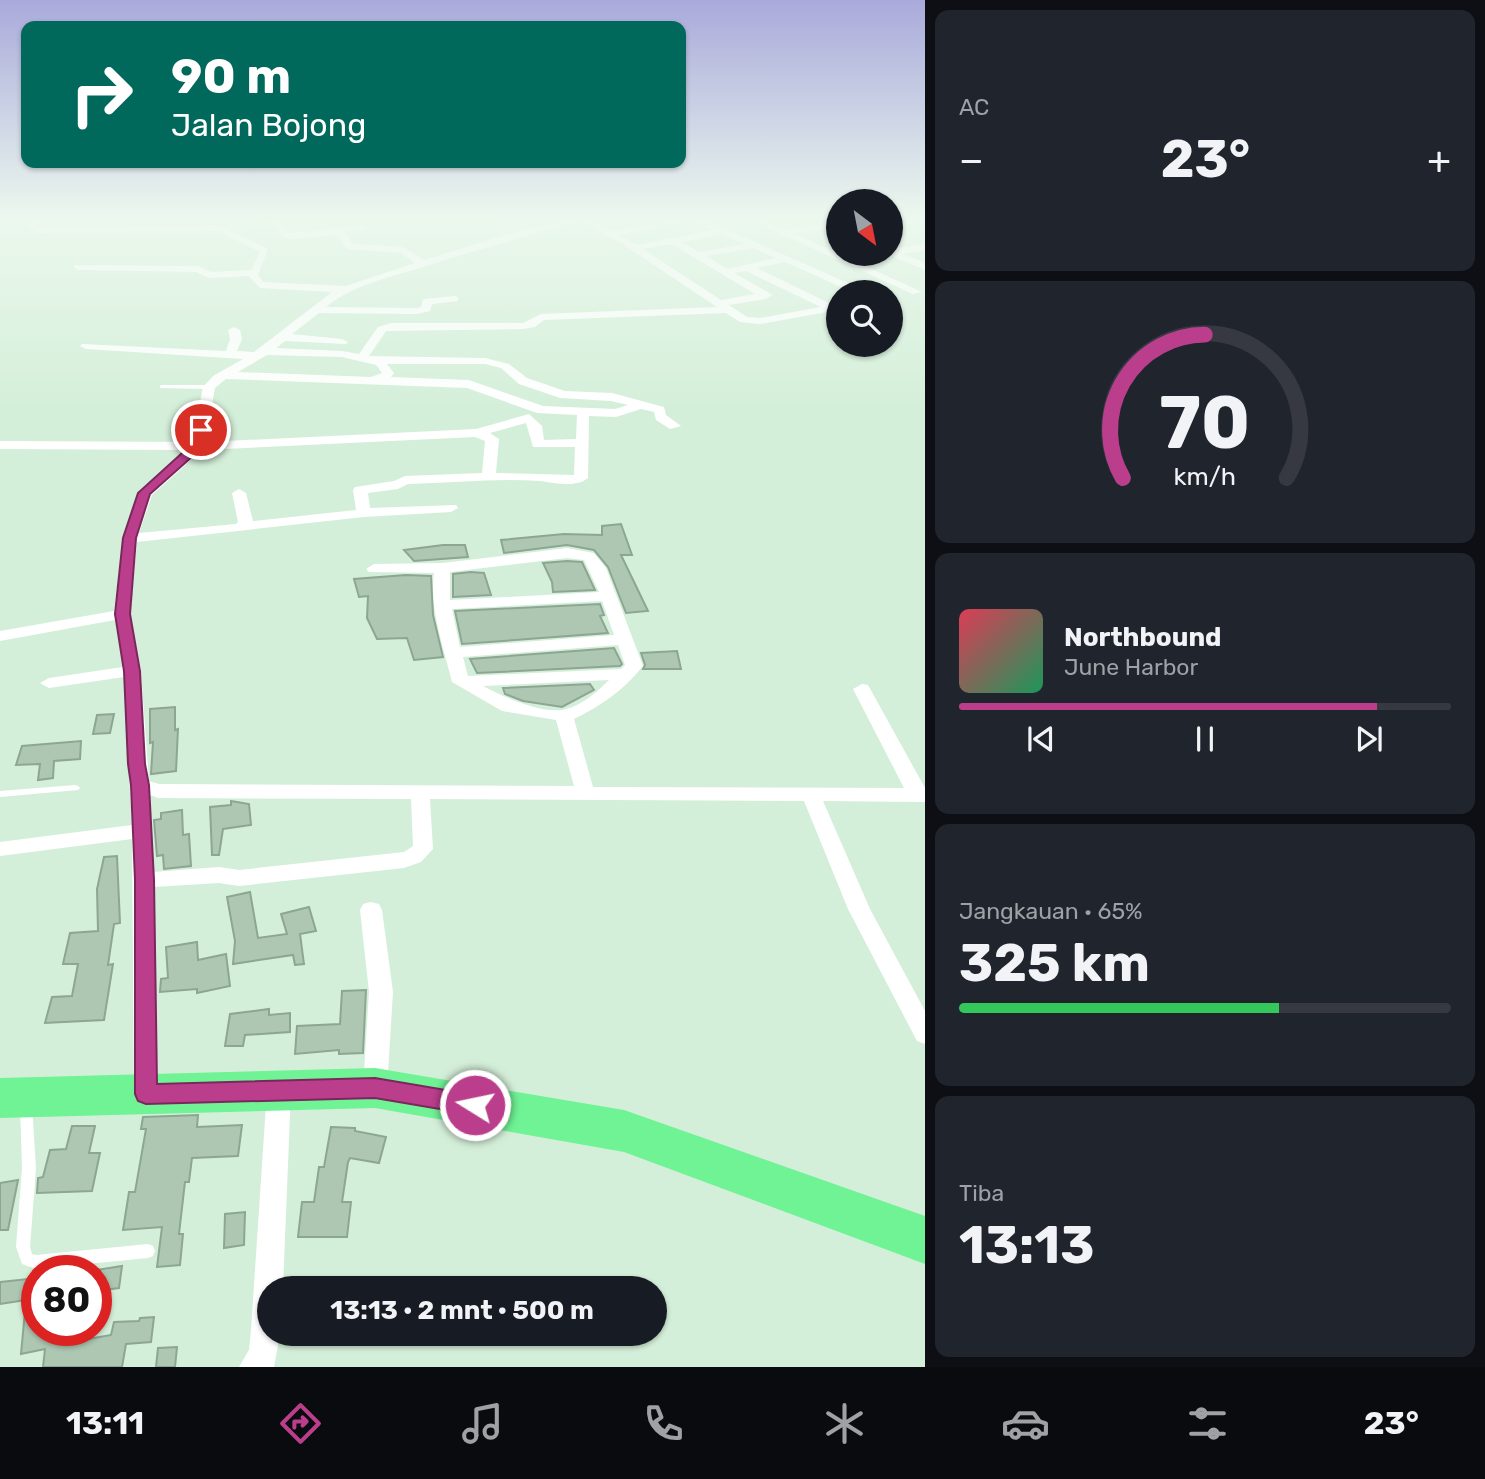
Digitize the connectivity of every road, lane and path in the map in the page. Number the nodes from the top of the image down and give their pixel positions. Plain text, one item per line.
1 (259, 283) edge
2 (363, 283) edge
3 (686, 283) edge
4 (743, 283) edge
5 (779, 283) edge
6 (902, 283) edge
7 (345, 289) junction
8 (796, 291) junction
9 (921, 291) edge
10 (903, 295) edge
11 (765, 296) junction
12 (454, 299) dead end
13 (826, 303) edge
14 (722, 307) junction
15 (826, 309) edge
16 (317, 310) junction
17 (596, 315) junction
18 (590, 327) dead end
19 (234, 330) dead end
20 (283, 337) junction
21 (350, 343) junction
22 (371, 345) junction
23 (86, 346) dead end
24 (261, 353) junction
25 (230, 354) junction
26 (342, 354) junction
27 (369, 359) junction
28 (455, 361) junction
29 (225, 374) junction
30 (378, 380) junction
31 (455, 380) junction
32 (162, 387) dead end
33 (209, 387) junction
34 (641, 405) junction
35 (583, 412) junction
36 (675, 426) dead end
37 (477, 433) junction
38 (583, 443) junction
39 (0, 445) edge
40 (198, 446) junction
41 (489, 477) junction
42 (239, 493) dead end
43 (451, 508) dead end
44 (365, 513) junction
45 (245, 526) junction
46 (130, 538) junction
47 (443, 568) junction
48 (374, 569) dead end
49 (607, 596) junction
50 (445, 605) junction
51 (122, 614) junction
52 (0, 636) edge
53 (624, 639) junction
54 (452, 653) junction
55 (132, 671) junction
56 (628, 674) junction
57 (461, 682) junction
58 (49, 683) dead end
59 (862, 689) dead end
60 (564, 716) junction
61 (140, 785) junction
62 (75, 788) dead end
63 (585, 791) junction
64 (420, 793) junction
65 (0, 794) edge
66 (811, 795) junction
67 (921, 795) edge
68 (142, 831) junction
69 (0, 849) edge
70 (145, 880) junction
71 (371, 910) dead end
72 (917, 1001) edge
73 (925, 1034) edge
74 (375, 1088) junction
75 (279, 1090) junction
76 (146, 1094) junction
77 (14, 1097) edge
78 (925, 1240) edge
79 (148, 1251) dead end
80 (254, 1367) edge

1 - 7 street
2 - 7 street
3 - 14 street
4 - 11 street
5 - 8 street
6 - 9 street
7 - 16 street
8 - 11 street
8 - 13 street
9 - 10 street
11 - 14 street
12 - 16 street
14 - 15 street
14 - 17 street
16 - 20 street
17 - 18 street
17 - 22 street
19 - 25 street
20 - 21 street
20 - 24 street
21 - 22 street
21 - 26 street
22 - 27 street
23 - 25 street
24 - 25 street
24 - 26 street
24 - 29 street
26 - 27 street
27 - 28 street
27 - 30 street
28 - 31 street
28 - 34 street
29 - 30 street
29 - 33 street
30 - 31 street
31 - 35 street
32 - 33 lane
33 - 40 street
34 - 35 street
34 - 36 street
35 - 38 street
37 - 38 street
37 - 40 street
37 - 41 street
38 - 41 street
39 - 40 street
40 - 46 street
41 - 44 street
42 - 45 street
43 - 44 street
44 - 45 street
45 - 46 street
46 - 51 street
47 - 48 street
47 - 49 street
47 - 50 street
49 - 50 street
49 - 53 street
50 - 54 street
51 - 52 street
51 - 55 street
53 - 54 street
53 - 56 street
54 - 57 street
55 - 58 street
55 - 61 street
56 - 57 street
56 - 60 street
57 - 60 street
59 - 67 street
60 - 63 street
61 - 64 street
61 - 68 street
62 - 65 lane
63 - 64 street
63 - 66 street
64 - 70 street
66 - 67 street
66 - 72 street
68 - 69 street
68 - 70 street
70 - 76 street
71 - 74 street
72 - 73 street
74 - 75 highway
74 - 78 highway
75 - 76 highway
75 - 80 street
76 - 77 highway
77 - 79 lane

